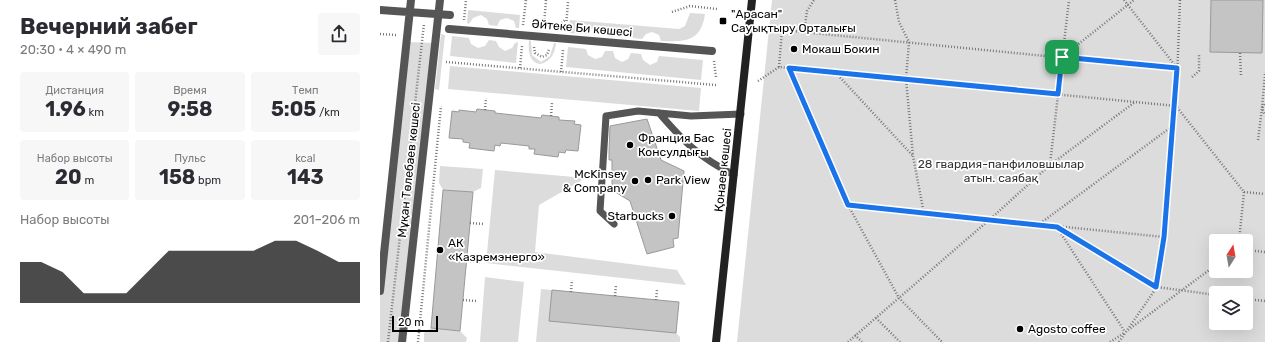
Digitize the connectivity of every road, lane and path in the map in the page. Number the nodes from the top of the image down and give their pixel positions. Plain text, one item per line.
1 (411, 0) edge
2 (440, 0) edge
3 (466, 0) edge
4 (526, 0) edge
5 (546, 0) edge
6 (752, 0) edge
7 (814, 0) edge
8 (895, 0) edge
9 (1069, 0) edge
10 (1124, 0) edge
11 (1134, 0) edge
12 (1180, 0) edge
13 (568, 2) dead end
14 (1129, 5) junction
15 (717, 9) dead end
16 (380, 10) edge
17 (672, 12) dead end
18 (410, 13) junction
19 (438, 13) junction
20 (450, 14) dead end
21 (545, 14) dead end
22 (464, 16) dead end
23 (524, 17) dead end
24 (566, 19) dead end
25 (424, 22) dead end
26 (423, 30) junction
27 (429, 30) dead end
28 (449, 30) dead end
29 (417, 32) dead end
30 (804, 32) junction
31 (380, 34) edge
32 (399, 35) dead end
33 (522, 35) junction
34 (565, 39) junction
35 (910, 42) junction
36 (712, 51) dead end
37 (1240, 53) dead end
38 (446, 55) dead end
39 (1199, 56) dead end
40 (1062, 57) junction
41 (446, 62) junction
42 (779, 67) junction
43 (445, 68) dead end
44 (520, 68) junction
45 (789, 68) junction
46 (1177, 68) junction
47 (561, 72) junction
48 (835, 72) junction
49 (1265, 74) edge
50 (1241, 76) dead end
51 (1192, 77) dead end
52 (906, 79) junction
53 (758, 81) dead end
54 (716, 85) dead end
55 (1058, 94) junction
56 (486, 98) dead end
57 (442, 101) dead end
58 (1136, 102) junction
59 (552, 103) dead end
60 (1265, 104) edge
61 (1176, 106) junction
62 (1264, 108) edge
63 (485, 110) dead end
64 (659, 113) junction
65 (741, 114) junction
66 (1265, 115) edge
67 (551, 116) dead end
68 (1174, 124) junction
69 (1258, 140) dead end
70 (913, 156) junction
71 (1050, 165) junction
72 (734, 175) junction
73 (1244, 192) junction
74 (1265, 194) edge
75 (848, 205) junction
76 (924, 214) junction
77 (989, 220) junction
78 (470, 223) dead end
79 (484, 224) dead end
80 (614, 224) dead end
81 (1037, 225) junction
82 (1057, 227) junction
83 (1240, 234) edge
84 (1164, 237) junction
85 (1092, 244) dead end
86 (1089, 247) junction
87 (1253, 251) edge
88 (1265, 252) edge
89 (467, 261) dead end
90 (480, 262) dead end
91 (1209, 270) edge
92 (572, 280) dead end
93 (616, 285) dead end
94 (1156, 287) junction
95 (656, 290) dead end
96 (1182, 290) junction
97 (380, 291) edge
98 (571, 292) dead end
99 (1209, 294) edge
100 (615, 296) dead end
101 (899, 298) junction
102 (463, 300) dead end
103 (656, 300) dead end
104 (1253, 300) edge
105 (477, 301) dead end
106 (1265, 301) edge
107 (876, 318) junction
108 (1125, 332) junction
109 (855, 335) junction
110 (388, 342) edge
111 (402, 342) edge
112 (418, 342) edge
113 (716, 342) edge
114 (848, 342) edge
115 (862, 342) edge
116 (900, 342) edge
117 (942, 342) edge
118 (1110, 342) edge
119 (1119, 342) edge

1 - 18 street, Мұқан Төлебаев көшесі
2 - 19 street, Мұқан Төлебаев көшесі
3 - 22 path
4 - 23 path
5 - 21 path
6 - 65 street, Қонаев көшесі
7 - 30 path
8 - 35 path
9 - 40 path
10 - 14 path
11 - 14 path
12 - 46 path
13 - 24 path
14 - 40 path
14 - 46 path
15 - 17 path
16 - 18 street
18 - 19 street
18 - 97 street, Мұқан Төлебаев көшесі
19 - 20 street
19 - 111 street, Мұқан Төлебаев көшесі
25 - 26 path, Мұқан Төлебаев көшесі
26 - 27 path
26 - 29 path
26 - 110 path, Мұқан Төлебаев көшесі
28 - 33 street, Әйтеке Би көшесі
30 - 35 path
30 - 42 path
31 - 32 path
33 - 34 street, Әйтеке Би көшесі
33 - 44 path
34 - 36 street, Әйтеке Би көшесі
34 - 47 path
35 - 40 path
35 - 52 path
37 - 50 path
38 - 41 path
39 - 51 path
40 - 46 path
40 - 55 path
41 - 43 path
41 - 44 path
42 - 45 path
42 - 53 path
44 - 47 path
45 - 48 path
45 - 75 path
46 - 61 path
47 - 54 path
48 - 52 path
48 - 70 path
49 - 62 path
52 - 55 path
52 - 70 path
55 - 58 path
55 - 71 path
56 - 63 path
57 - 112 path
58 - 61 path
58 - 71 path
59 - 67 path
60 - 62 path
61 - 68 path
61 - 73 path
62 - 66 path
62 - 69 path
64 - 65 lane
64 - 72 lane
64 - 80 lane
65 - 72 street, Қонаев көшесі
68 - 81 path
68 - 84 path
70 - 76 path
71 - 77 path
72 - 113 street, Қонаев көшесі
73 - 74 path
73 - 83 path
75 - 76 path
75 - 101 path
76 - 77 path
77 - 81 path
77 - 101 path
78 - 79 path
81 - 82 path
82 - 84 path
82 - 86 path
82 - 108 path
84 - 94 path
85 - 86 path
86 - 94 path
87 - 88 path
89 - 90 path
91 - 96 path
92 - 98 path
93 - 100 path
94 - 96 path
94 - 108 path
95 - 103 path
96 - 99 path
96 - 108 path
101 - 107 path
101 - 117 path
102 - 105 path
104 - 106 path
107 - 109 path
107 - 116 path
108 - 118 path
108 - 119 path
109 - 114 path
109 - 115 path

